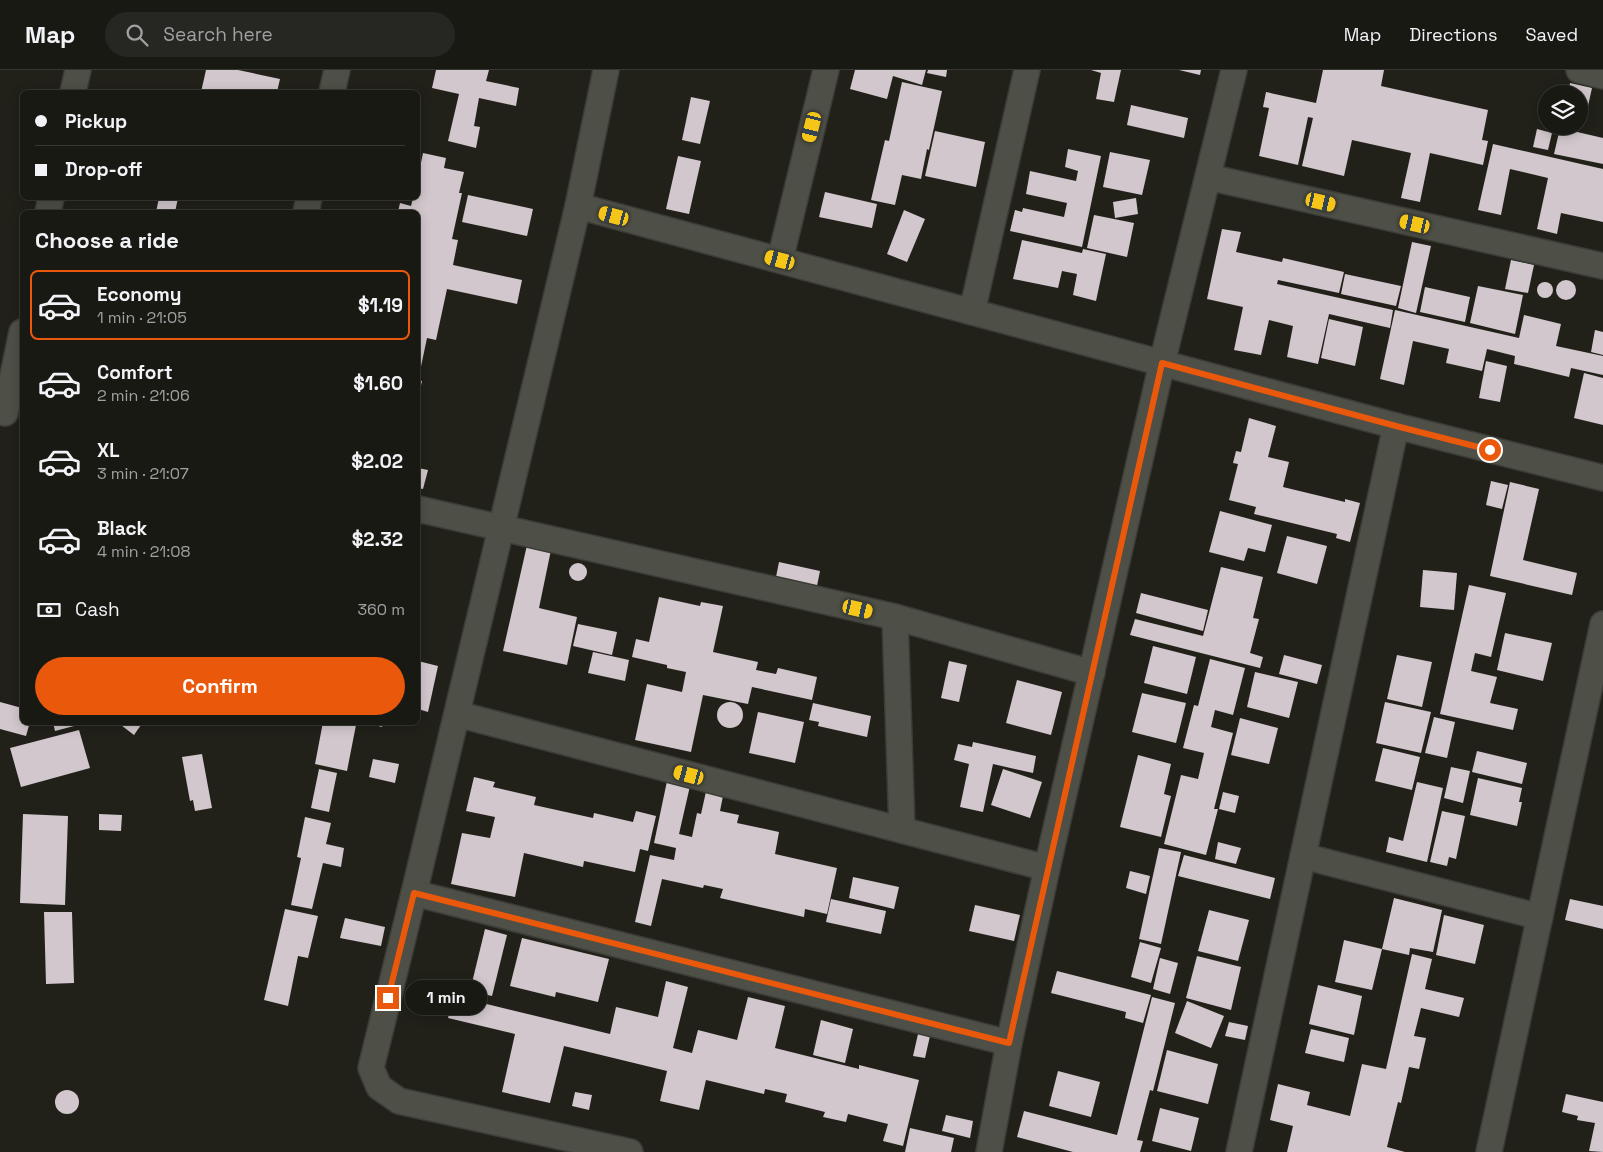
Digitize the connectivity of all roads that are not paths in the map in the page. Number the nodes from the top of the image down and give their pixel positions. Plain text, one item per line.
1 (78, 70) edge
2 (337, 70) edge
3 (606, 70) edge
4 (826, 70) edge
5 (1027, 70) edge
6 (1234, 70) edge
7 (1579, 70) edge
8 (1603, 76) edge
9 (73, 90) edge
10 (332, 90) edge
11 (1208, 177) junction
12 (578, 206) junction
13 (780, 260) junction
14 (1603, 266) edge
15 (972, 312) junction
16 (20, 345) edge
17 (1162, 363) junction
18 (9, 415) edge
19 (1396, 426) junction
20 (1603, 478) edge
21 (420, 508) edge
22 (501, 528) junction
23 (895, 618) junction
24 (1603, 624) edge
25 (1092, 673) junction
26 (457, 714) junction
27 (902, 830) junction
28 (1303, 856) junction
29 (1047, 868) junction
30 (414, 893) junction
31 (1540, 917) junction
32 (1009, 1043) junction
33 (630, 1152) edge
34 (989, 1152) edge
35 (1239, 1152) edge
36 (1490, 1152) edge

1 - 9 street
2 - 10 street
3 - 12 street
4 - 13 street
5 - 15 street
6 - 11 street
7 - 8 street
11 - 14 street
11 - 17 street
12 - 13 street
12 - 22 street
13 - 15 street
15 - 17 street
16 - 18 street
17 - 19 street
17 - 25 street
19 - 20 street
19 - 28 street
21 - 22 street
22 - 23 street
22 - 26 street
23 - 25 street
23 - 27 street
24 - 31 street
25 - 29 street
26 - 27 street
26 - 30 street
27 - 29 street
28 - 31 street
28 - 35 street
29 - 32 street
30 - 32 street
30 - 33 street
31 - 36 street
32 - 34 street

